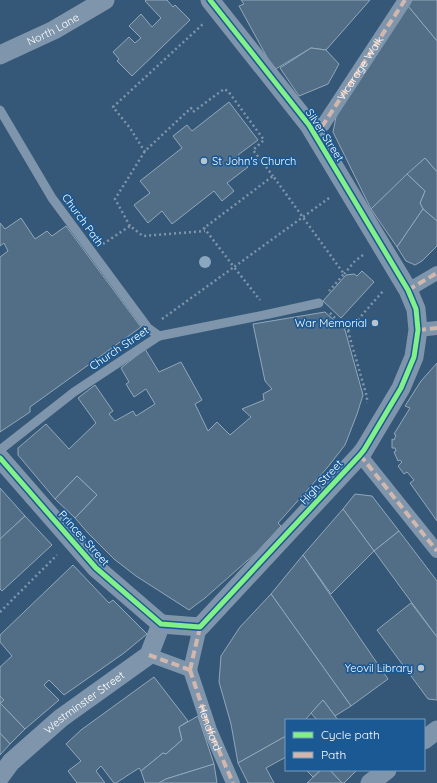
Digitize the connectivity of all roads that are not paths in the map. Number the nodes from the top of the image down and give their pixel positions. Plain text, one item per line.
1 (105, 0) edge
2 (405, 0) edge
3 (214, 5) edge
4 (0, 55) edge
5 (0, 110) edge
6 (310, 126) junction
7 (437, 274) edge
8 (408, 290) junction
9 (319, 303) road end
10 (437, 328) edge
11 (418, 330) junction
12 (159, 336) junction
13 (0, 450) edge
14 (360, 455) junction
15 (0, 458) edge
16 (437, 551) edge
17 (161, 624) junction
18 (200, 627) junction
19 (149, 655) junction
20 (190, 670) junction
21 (386, 771) edge
22 (0, 777) edge
23 (233, 783) edge
24 (370, 783) edge

1 - 4 street, North Lane
2 - 6 street, Vicarage Walk
3 - 6 street, Silver Street
5 - 12 lane, Church Path
6 - 8 street, Silver Street
7 - 8 street
8 - 11 street, High Street
9 - 12 lane, Church Street
10 - 11 street
11 - 14 street, High Street
12 - 13 lane, Church Street
14 - 16 street
14 - 18 street, High Street
15 - 17 street, Princes Street
17 - 18 street
17 - 19 street
18 - 20 street, High Street
19 - 20 street
19 - 22 street, Westminster Street
20 - 23 street, Hendford
21 - 24 street

